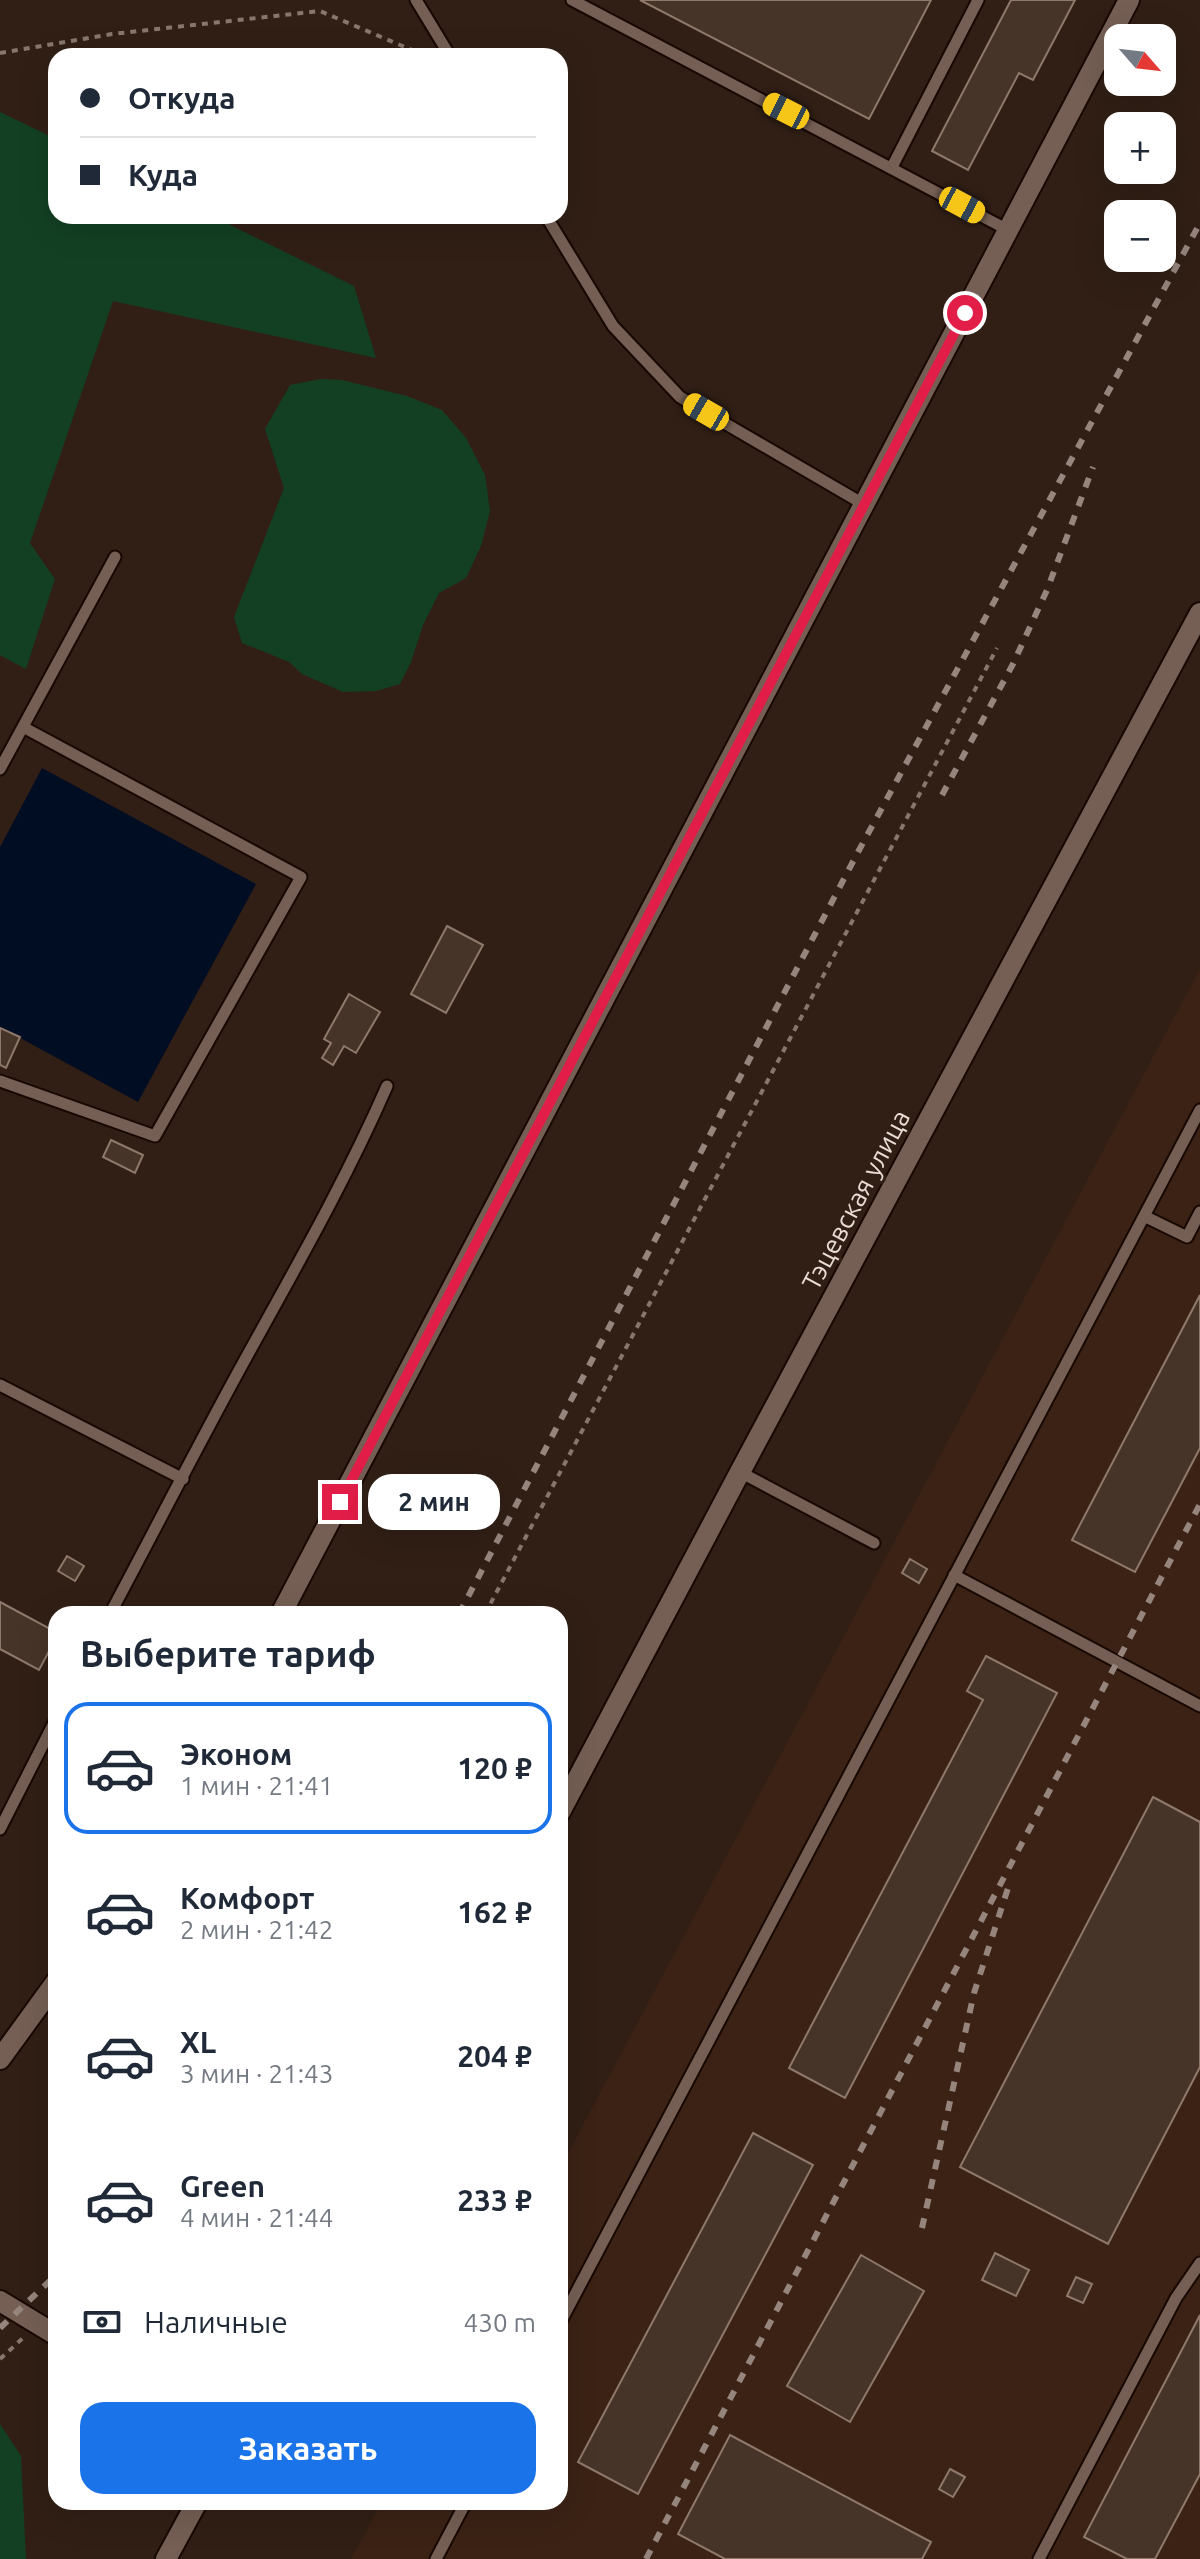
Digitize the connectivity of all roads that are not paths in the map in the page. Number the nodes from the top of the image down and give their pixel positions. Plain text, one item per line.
1 (416, 0) edge
2 (572, 0) edge
3 (978, 0) edge
4 (1129, 0) edge
5 (445, 48) edge
6 (892, 167) junction
7 (551, 224) edge
8 (1008, 230) junction
9 (865, 505) junction
10 (115, 557) dead end
11 (1200, 613) edge
12 (23, 727) junction
13 (0, 769) edge
14 (0, 1081) edge
15 (387, 1086) dead end
16 (1200, 1110) edge
17 (1200, 1212) edge
18 (1144, 1216) junction
19 (0, 1385) edge
20 (740, 1472) junction
21 (183, 1479) junction
22 (874, 1543) dead end
23 (954, 1575) junction
24 (114, 1606) edge
25 (285, 1606) edge
26 (1200, 1706) edge
27 (48, 1737) edge
28 (568, 1797) edge
29 (0, 1829) edge
30 (48, 1993) edge
31 (0, 2059) edge
32 (1200, 2263) edge
33 (0, 2301) edge
34 (568, 2308) edge
35 (48, 2330) edge
36 (193, 2510) edge
37 (462, 2510) edge
38 (166, 2559) edge
39 (436, 2559) edge
40 (1039, 2559) edge

1 - 5 lane
2 - 6 lane
3 - 6 lane
4 - 8 street
6 - 8 lane
7 - 9 lane
8 - 9 street
9 - 25 street
10 - 12 lane
11 - 20 street, Тэцевская улица
12 - 13 lane
12 - 14 lane
15 - 21 lane
16 - 18 lane
17 - 18 lane
18 - 23 lane
19 - 21 lane
20 - 22 lane
20 - 28 street, Тэцевская улица
21 - 24 lane
23 - 26 lane
23 - 34 lane
27 - 29 lane
30 - 31 street
32 - 40 lane
33 - 35 street
36 - 38 street
37 - 39 lane

